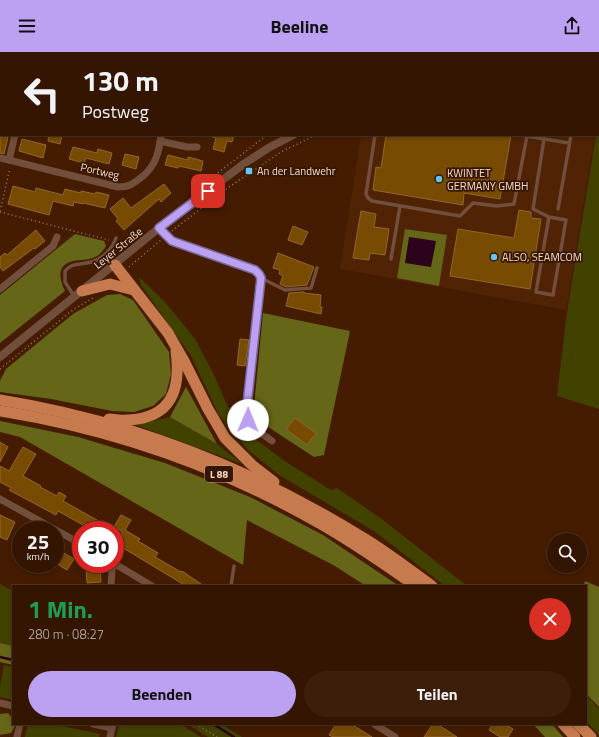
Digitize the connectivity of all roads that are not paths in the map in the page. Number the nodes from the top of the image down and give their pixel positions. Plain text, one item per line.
1 (15, 136) edge
2 (291, 136) edge
3 (375, 136) edge
4 (527, 136) joint
5 (571, 136) edge
6 (161, 138) edge
7 (544, 139) junction
8 (569, 143) junction
9 (197, 146) dead end
10 (0, 158) edge
11 (10, 161) junction
12 (400, 206) junction
13 (558, 209) dead end
14 (549, 216) junction
15 (159, 228) junction
16 (57, 237) dead end
17 (115, 240) road end
18 (391, 258) dead end
19 (114, 265) junction
20 (317, 268) dead end
21 (261, 278) junction
22 (0, 289) edge
23 (134, 290) junction
24 (78, 294) junction
25 (175, 346) junction
26 (0, 357) edge
27 (0, 400) edge
28 (0, 411) edge
29 (83, 416) junction
30 (272, 441) dead end
31 (295, 498) junction
32 (0, 499) edge
33 (72, 539) edge
34 (234, 566) dead end
35 (124, 570) edge
36 (112, 573) edge
37 (111, 585) edge
38 (150, 585) edge
39 (231, 585) edge
40 (415, 585) edge
41 (431, 585) edge
42 (0, 703) edge
43 (12, 706) edge
44 (20, 725) edge
45 (376, 725) edge
46 (564, 725) edge
47 (579, 725) edge
48 (112, 726) edge
49 (17, 737) edge
50 (110, 737) edge
51 (395, 737) edge
52 (575, 737) edge
53 (591, 737) edge

1 - 11 street
2 - 15 street, Leyer Straße
3 - 12 lane
4 - 7 lane
4 - 12 lane
5 - 8 lane
6 - 9 street, Portweg
6 - 11 street, Portweg
7 - 8 lane
7 - 14 lane
8 - 13 lane
10 - 11 street, Portweg
12 - 18 lane
14 - 14 lane
15 - 19 street, Leyer Straße
15 - 21 street
16 - 22 street
17 - 24 lane
19 - 23 highway
19 - 24 street, Leyer Straße
20 - 21 lane
21 - 30 street
23 - 24 highway
23 - 25 highway
24 - 26 street, Leyer Straße
25 - 29 highway
25 - 31 highway
27 - 29 highway, L 88
28 - 40 highway, L 88
29 - 31 highway, L 88
31 - 41 highway, L 88
32 - 33 street
34 - 39 lane
35 - 38 street
36 - 37 street
42 - 43 street
44 - 49 street
45 - 51 street
46 - 52 highway
47 - 53 highway
48 - 50 street

